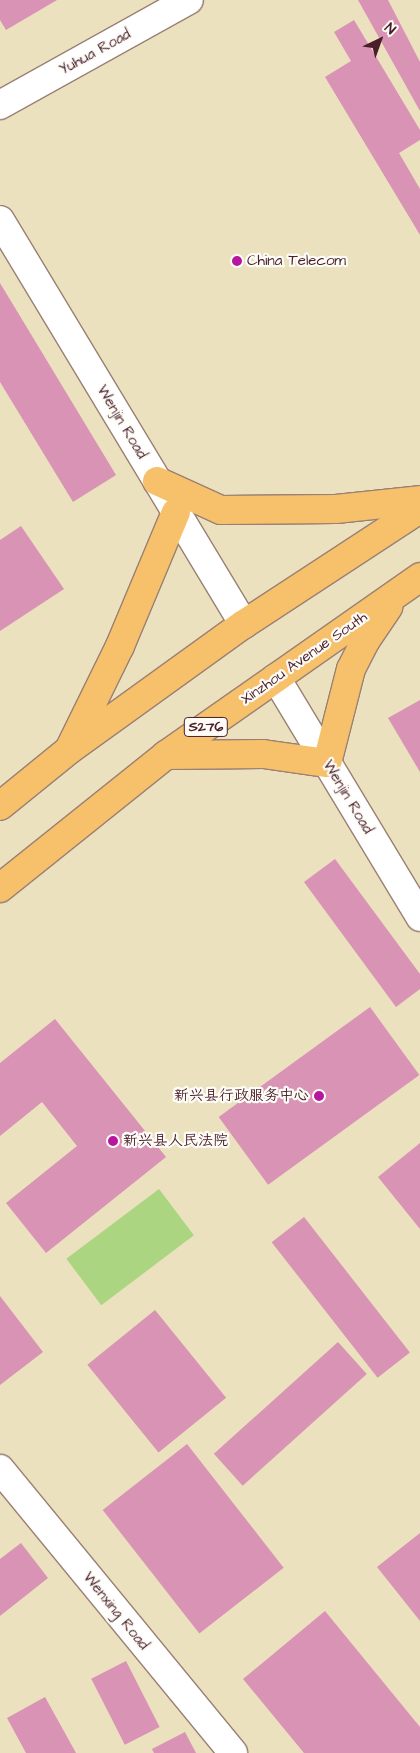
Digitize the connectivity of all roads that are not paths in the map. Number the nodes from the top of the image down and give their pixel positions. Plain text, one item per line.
1 (189, 0) edge
2 (0, 105) edge
3 (0, 220) edge
4 (157, 481) junction
5 (420, 500) edge
6 (420, 509) edge
7 (176, 512) junction
8 (409, 585) edge
9 (244, 624) junction
10 (276, 678) junction
11 (69, 750) junction
12 (166, 755) junction
13 (327, 763) junction
14 (0, 806) edge
15 (0, 888) edge
16 (420, 917) edge
17 (0, 1468) edge
18 (233, 1753) edge

1 - 2 street, Yuhua Road
3 - 4 street, Wenjin Road
4 - 5 main road
4 - 7 street, Wenjin Road
6 - 9 main road
7 - 9 street, Wenjin Road
7 - 11 main road
8 - 10 main road, Xinzhou Avenue South / S276
8 - 13 main road
9 - 11 main road
10 - 12 main road, Xinzhou Avenue South / S276
10 - 13 street, Wenjin Road
11 - 14 main road
12 - 13 main road
12 - 15 main road, Xinzhou Avenue South / S276
13 - 16 street, Wenjin Road
17 - 18 street, Wenxing Road

